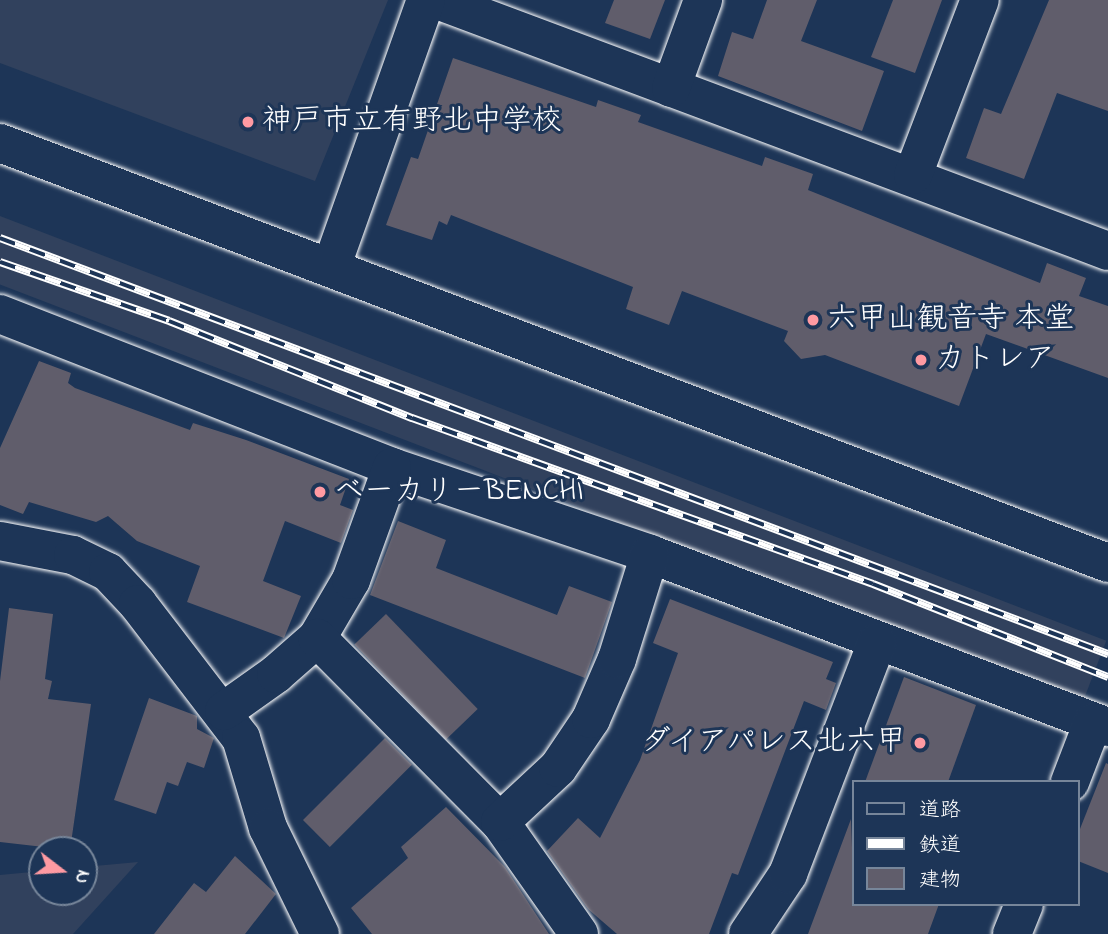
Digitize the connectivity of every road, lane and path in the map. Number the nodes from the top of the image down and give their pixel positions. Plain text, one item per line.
1 (426, 0) edge
2 (437, 0) edge
3 (703, 0) edge
4 (980, 0) edge
5 (671, 88) junction
6 (0, 143) edge
7 (913, 175) junction
8 (1108, 251) edge
9 (331, 268) junction
10 (0, 314) edge
11 (392, 467) junction
12 (0, 541) edge
13 (650, 554) junction
14 (1108, 563) edge
15 (317, 638) junction
16 (877, 642) junction
17 (223, 711) junction
18 (1100, 724) edge
19 (1071, 780) edge
20 (500, 822) junction
21 (1023, 906) edge
22 (320, 934) edge
23 (579, 934) edge
24 (748, 934) edge
25 (1012, 934) edge

1 - 9 street
2 - 5 street
3 - 5 street
4 - 7 street
5 - 7 street
6 - 9 street
7 - 8 street
9 - 14 street
10 - 11 street
11 - 13 street
11 - 15 street
12 - 17 street
13 - 16 street
13 - 20 street
15 - 17 street
15 - 20 street
16 - 18 street
16 - 24 street
17 - 22 street
18 - 19 street
20 - 23 street
21 - 25 street

